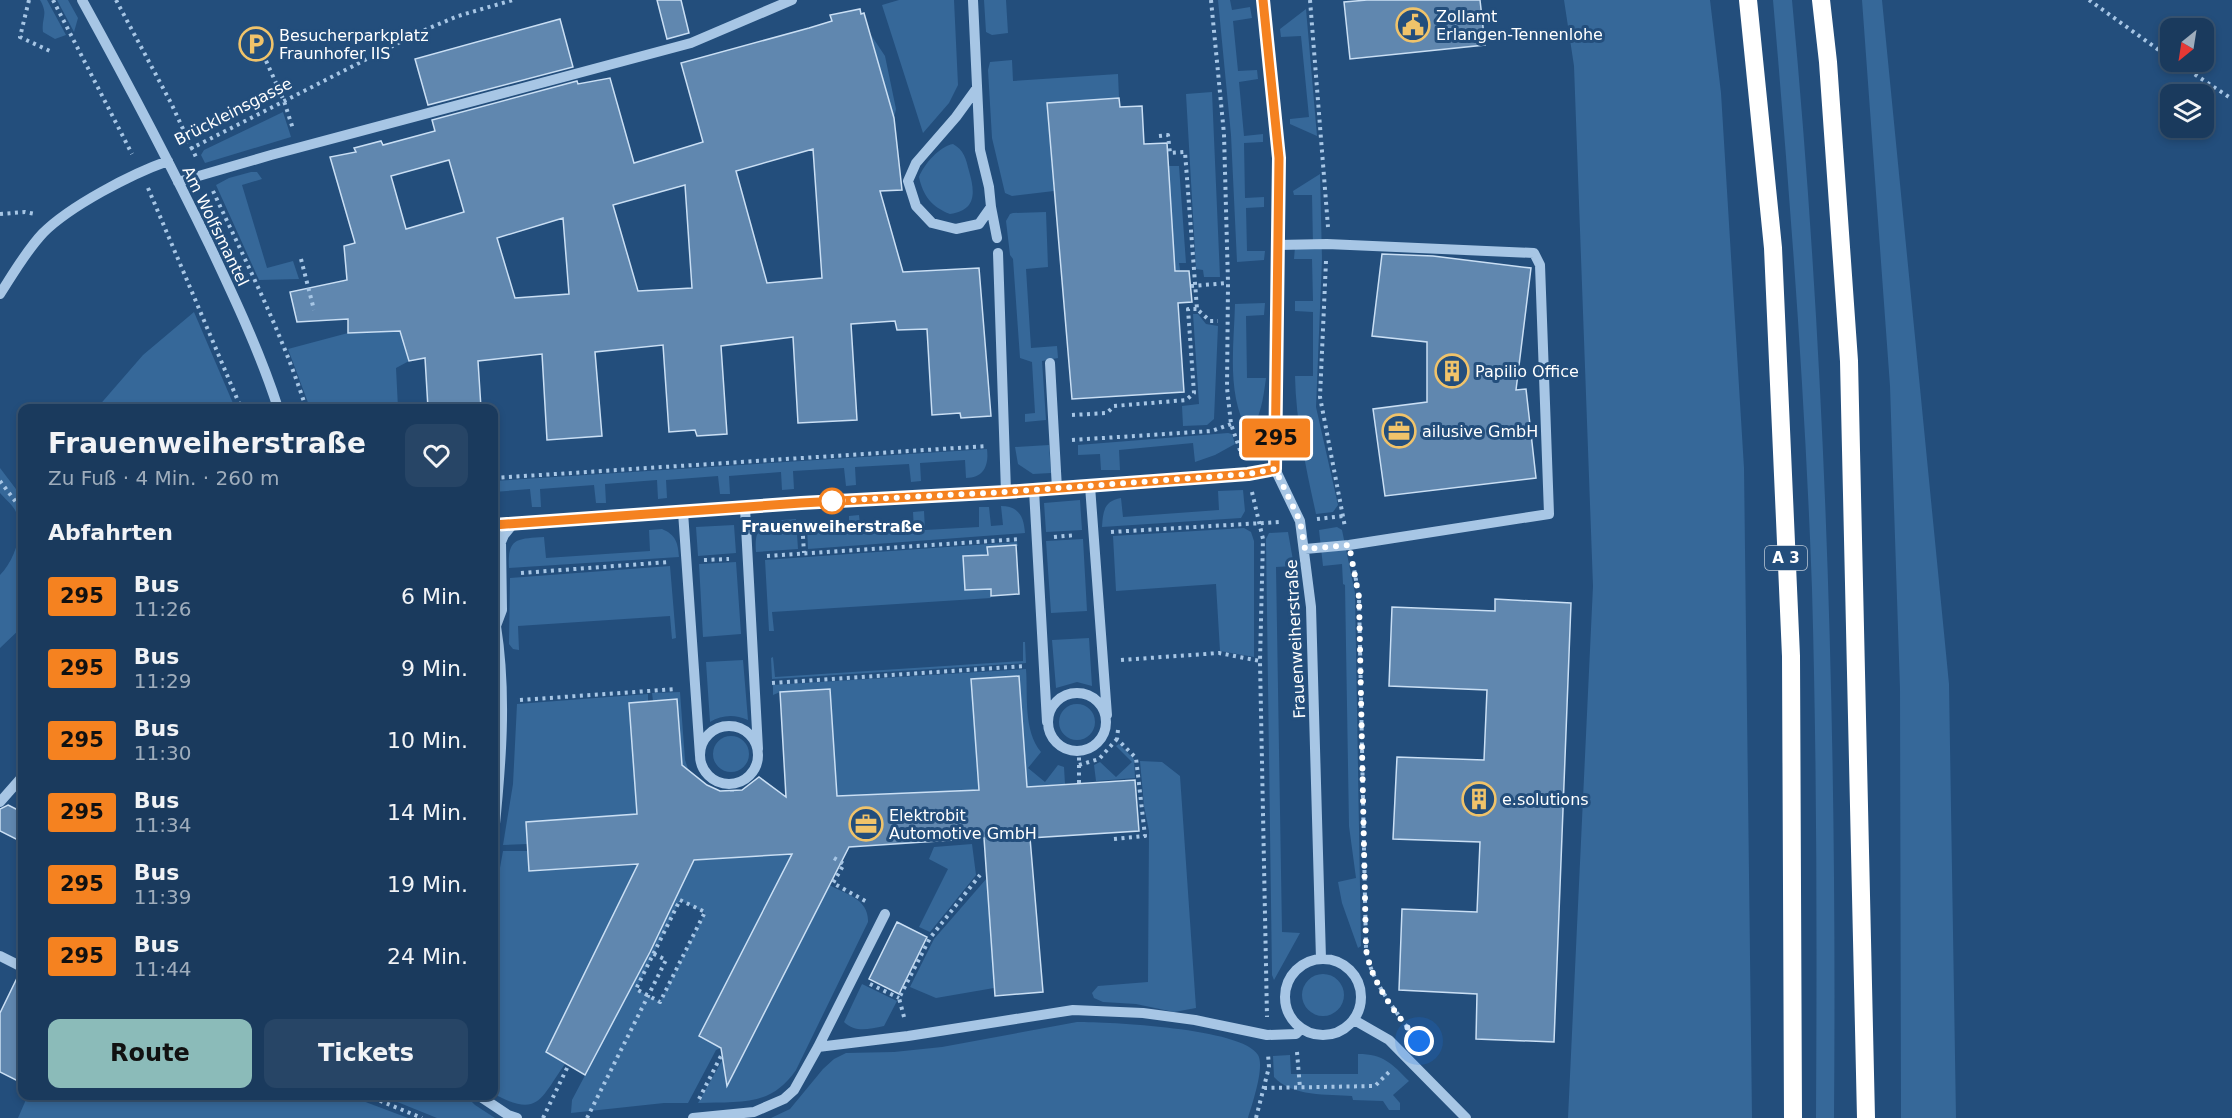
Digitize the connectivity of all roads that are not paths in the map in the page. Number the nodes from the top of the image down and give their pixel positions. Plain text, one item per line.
1 (82, 0) edge
2 (792, 0) edge
3 (973, 0) edge
4 (1263, 0) edge
5 (1748, 0) edge
6 (1821, 0) edge
7 (977, 88) junction
8 (168, 161) junction
9 (178, 182) junction
10 (991, 207) junction
11 (997, 238) dead end
12 (1278, 245) junction
13 (998, 253) dead end
14 (0, 294) edge
15 (1050, 363) dead end
16 (276, 404) edge
17 (1275, 469) junction
18 (1090, 486) junction
19 (1057, 489) junction
20 (1034, 490) junction
21 (1006, 492) junction
22 (744, 508) junction
23 (683, 512) junction
24 (513, 524) junction
25 (498, 525) edge
26 (1305, 549) junction
27 (498, 618) edge
28 (498, 643) edge
29 (1107, 715) junction
30 (1047, 722) junction
31 (758, 749) junction
32 (700, 756) junction
33 (18, 782) edge
34 (498, 789) edge
35 (0, 802) edge
36 (885, 914) road end
37 (0, 956) edge
38 (1321, 959) junction
39 (18, 965) edge
40 (1354, 1020) junction
41 (1298, 1031) junction
42 (818, 1047) junction
43 (486, 1100) edge
44 (517, 1118) edge
45 (693, 1118) edge
46 (1466, 1118) edge
47 (1793, 1118) edge
48 (1866, 1118) edge

1 - 8 street, Am Wolfsmantel
2 - 9 street
3 - 7 street
4 - 12 street, Frauenweiherstraße
5 - 47 highway, A 3
6 - 48 highway
7 - 10 street
7 - 10 street
8 - 9 street, Am Wolfsmantel
8 - 14 street, Brückleinsgasse
9 - 16 street, Am Wolfsmantel
10 - 11 street
12 - 17 street, Frauenweiherstraße
12 - 26 street
13 - 21 street
15 - 19 street
17 - 18 street
17 - 26 street, Frauenweiherstraße
18 - 19 street
18 - 29 street
19 - 20 street
20 - 21 street
20 - 30 street
21 - 22 street
22 - 23 street
22 - 31 street
23 - 24 street
23 - 32 street
24 - 25 street
24 - 27 street
26 - 38 street, Frauenweiherstraße
28 - 34 street
29 - 30 street
29 - 30 street
31 - 32 street
31 - 32 street
33 - 35 street
36 - 42 street
37 - 39 street
38 - 40 street
38 - 41 street
40 - 41 street
40 - 46 street
41 - 42 street
42 - 45 street
43 - 44 street

